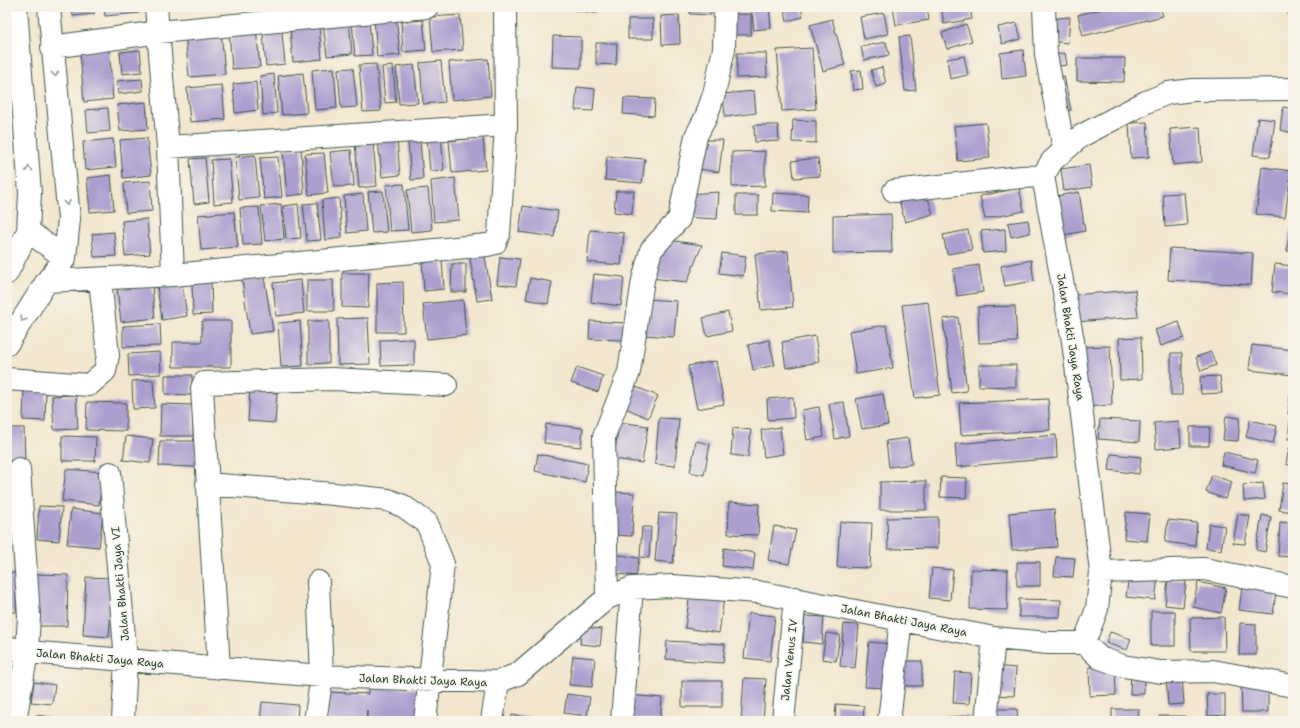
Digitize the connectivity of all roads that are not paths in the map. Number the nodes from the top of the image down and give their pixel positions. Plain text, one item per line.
1 (16, 7) edge
2 (49, 7) edge
3 (156, 7) edge
4 (427, 7) edge
5 (504, 7) edge
6 (725, 7) edge
7 (1044, 7) edge
8 (159, 32) junction
9 (52, 47) junction
10 (1293, 89) edge
11 (506, 125) junction
12 (168, 147) junction
13 (1064, 149) junction
14 (1043, 176) junction
15 (894, 191) dead end
16 (28, 231) junction
17 (12, 254) edge
18 (65, 258) junction
19 (7, 273) edge
20 (174, 275) junction
21 (100, 280) junction
22 (47, 281) junction
23 (7, 344) edge
24 (7, 380) edge
25 (446, 385) dead end
26 (19, 469) dead end
27 (110, 473) dead end
28 (207, 484) junction
29 (1101, 572) junction
30 (318, 582) dead end
31 (1293, 587) edge
32 (632, 588) junction
33 (607, 598) junction
34 (795, 598) junction
35 (901, 619) junction
36 (994, 638) junction
37 (1084, 643) junction
38 (17, 650) edge
39 (126, 660) junction
40 (219, 668) junction
41 (322, 676) junction
42 (430, 679) junction
43 (498, 682) junction
44 (1293, 686) edge
45 (123, 720) dead end
46 (15, 721) edge
47 (316, 721) edge
48 (425, 721) edge
49 (492, 721) edge
50 (622, 721) edge
51 (783, 721) edge
52 (889, 721) edge
53 (986, 721) edge

16 -> 1 street
2 - 9 street
3 - 8 street
4 - 8 street
5 - 11 street
6 - 33 street
7 - 13 street
8 - 9 street
8 - 12 street
9 -> 18 street
10 - 13 street
11 - 12 street
11 - 20 street
12 - 20 street
13 - 14 street
14 - 15 street
14 - 29 street, Jalan Bhakti Jaya Raya
16 - 17 street
16 - 18 street
17 - 19 street
18 - 22 street
20 - 21 street
21 - 22 street
21 - 24 street
22 -> 23 street
25 - 28 street
26 - 38 street
27 - 39 street, Jalan Bhakti Jaya VI
28 - 40 street
28 - 42 street
29 - 31 street
29 - 37 street, Jalan Bhakti Jaya Raya
30 - 41 street
32 - 33 street, Jalan Bhakti Jaya Raya
32 - 34 street, Jalan Bhakti Jaya Raya
32 - 50 street
33 - 43 street, Jalan Bhakti Jaya Raya
34 - 35 street, Jalan Bhakti Jaya Raya
34 - 51 street, Jalan Venus IV
35 - 36 street, Jalan Bhakti Jaya Raya
35 - 52 street
36 - 37 street, Jalan Bhakti Jaya Raya
36 - 53 street
37 - 44 street
38 - 39 street, Jalan Bhakti Jaya Raya
38 - 46 street
39 - 40 street, Jalan Bhakti Jaya Raya
39 - 45 street, Jalan Bhakti Jaya VI
40 - 41 street, Jalan Bhakti Jaya Raya
41 - 42 street, Jalan Bhakti Jaya Raya
41 - 47 street
42 - 43 street, Jalan Bhakti Jaya Raya
42 - 48 street
43 - 49 street

